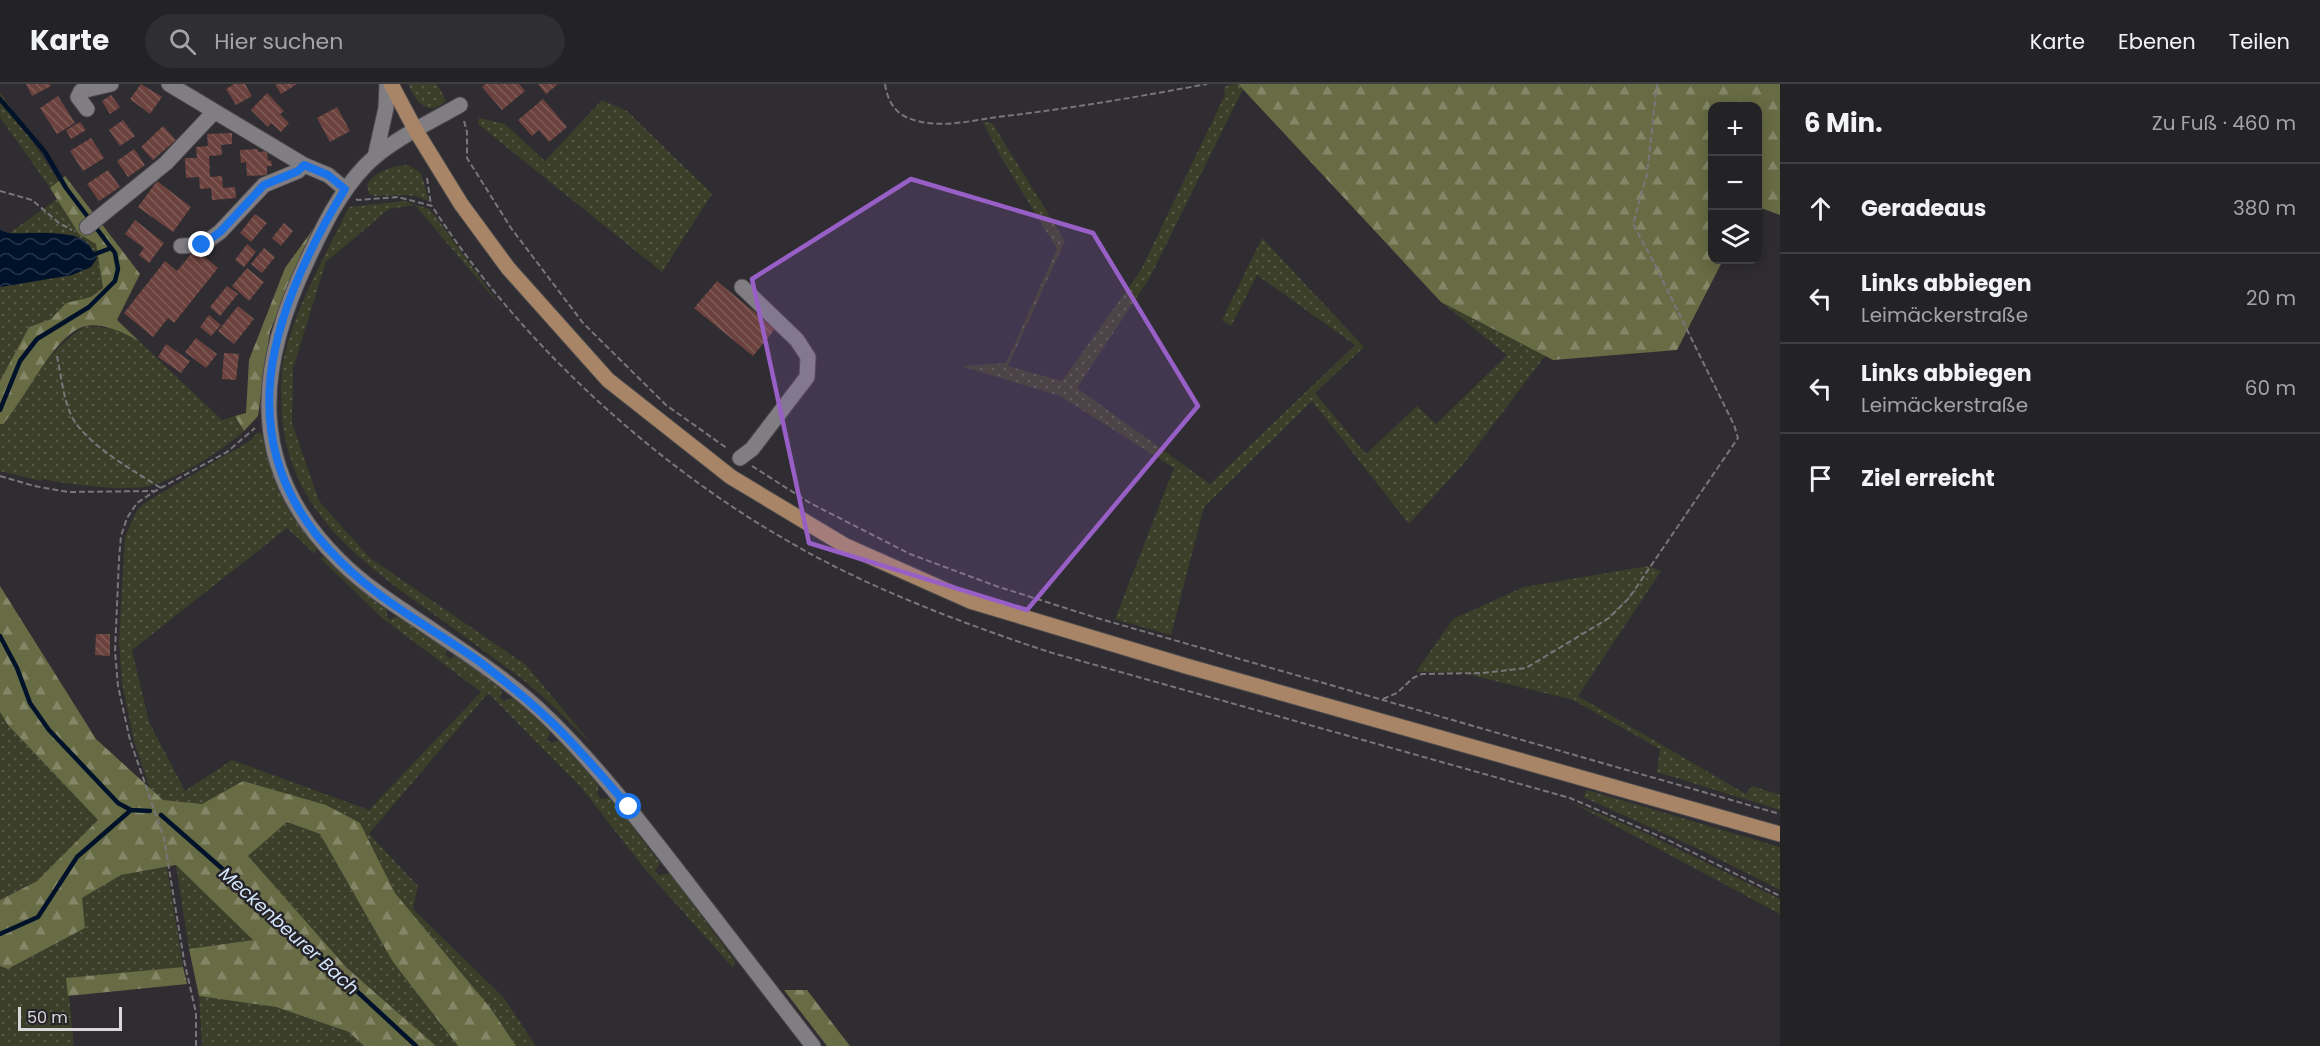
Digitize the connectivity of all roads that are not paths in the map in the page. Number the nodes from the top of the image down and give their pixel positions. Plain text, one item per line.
1 (111, 84) edge
2 (169, 84) edge
3 (389, 84) edge
4 (460, 105) road end
5 (87, 109) dead end
6 (214, 112) junction
7 (416, 131) junction
8 (375, 157) junction
9 (304, 165) junction
10 (350, 193) junction
11 (92, 222) road end
12 (181, 246) dead end
13 (742, 287) dead end
14 (740, 458) road end
15 (1780, 834) edge
16 (813, 1046) edge

1 - 5 street
2 - 6 street
3 - 7 main road
3 - 8 street
4 - 7 street
6 - 9 street
6 - 11 street
7 - 8 street
7 - 15 main road
8 - 10 street
9 - 10 street
9 - 12 street
10 - 16 street
13 - 14 street

